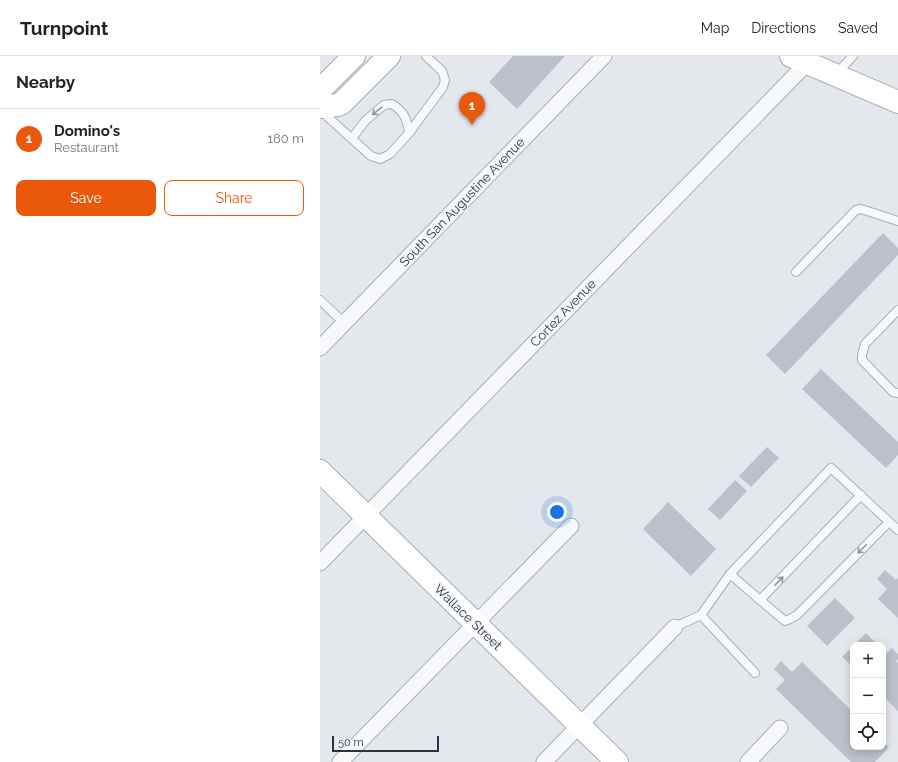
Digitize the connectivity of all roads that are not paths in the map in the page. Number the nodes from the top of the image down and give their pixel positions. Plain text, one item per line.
1 (354, 56) edge
2 (389, 56) edge
3 (426, 56) edge
4 (604, 56) edge
5 (853, 56) edge
6 (799, 59) edge
7 (835, 74) junction
8 (320, 90) edge
9 (898, 102) edge
10 (320, 108) edge
11 (409, 133) junction
12 (352, 138) junction
13 (898, 221) edge
14 (796, 272) dead end
15 (320, 300) edge
16 (898, 310) edge
17 (344, 323) junction
18 (320, 348) edge
19 (898, 393) edge
20 (320, 471) edge
21 (861, 495) junction
22 (366, 516) junction
23 (889, 522) junction
24 (571, 526) dead end
25 (898, 530) edge
26 (320, 563) edge
27 (730, 574) junction
28 (760, 600) junction
29 (701, 615) junction
30 (475, 624) junction
31 (675, 627) joint
32 (755, 673) dead end
33 (580, 725) junction
34 (780, 728) dead end
35 (340, 762) edge
36 (544, 762) edge
37 (617, 762) edge
38 (748, 762) edge

1 - 8 street
2 - 10 street
3 - 11 lane
4 - 17 street, South San Augustine Avenue
5 - 7 lane
6 - 7 street
6 - 22 street, Cortez Avenue
7 - 9 street
10 - 12 lane
11 - 12 lane
11 -> 12 lane
13 - 14 lane
15 - 17 lane
16 - 19 lane
17 - 18 street, South San Augustine Avenue
20 - 22 street, Wallace Street
21 - 23 lane
21 - 27 lane
28 -> 21 lane
22 - 26 street, Cortez Avenue
22 - 30 street, Wallace Street
23 - 25 lane
23 -> 28 lane
24 - 30 street
27 - 28 lane
27 - 29 lane
29 - 31 lane
29 - 32 lane
30 - 33 street, Wallace Street
30 - 35 street
31 - 33 street
33 - 36 street
33 - 37 street, Wallace Street
34 - 38 street

